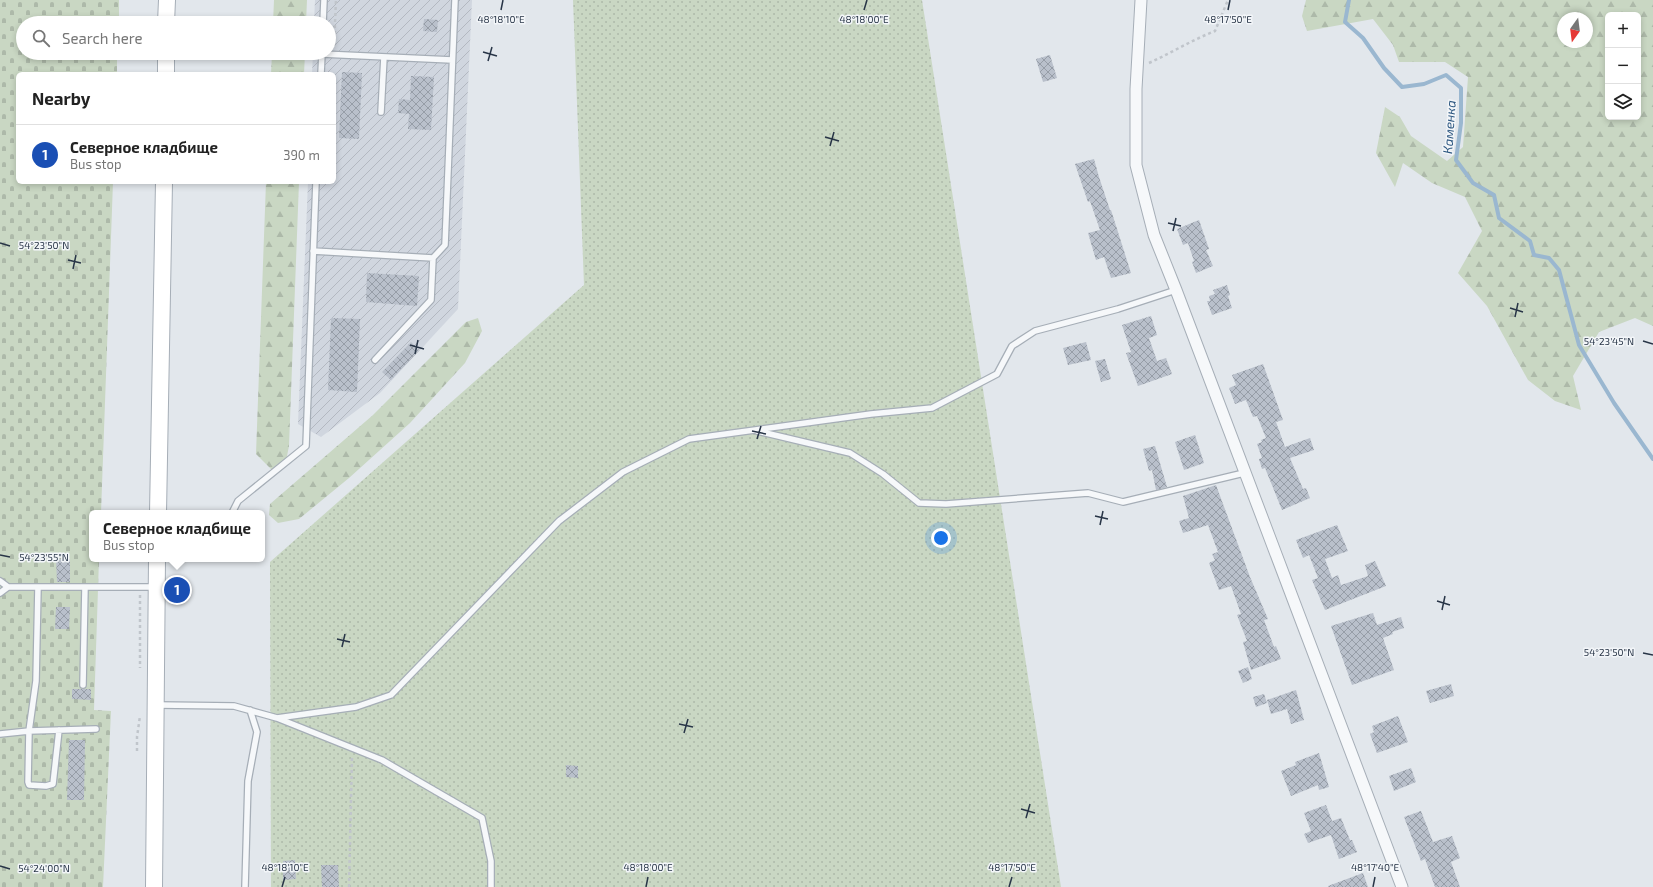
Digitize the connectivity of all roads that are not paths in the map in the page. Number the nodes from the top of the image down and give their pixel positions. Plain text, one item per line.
1 (167, 0) edge
2 (324, 0) edge
3 (455, 0) edge
4 (1141, 0) edge
5 (166, 16) edge
6 (323, 16) edge
7 (336, 55) edge
8 (384, 57) junction
9 (166, 60) edge
10 (322, 60) edge
11 (452, 60) junction
12 (166, 72) edge
13 (321, 72) edge
14 (381, 112) dead end
15 (164, 184) edge
16 (316, 184) edge
17 (313, 251) junction
18 (433, 258) junction
19 (1176, 290) junction
20 (374, 360) dead end
21 (753, 430) junction
22 (1244, 473) junction
23 (158, 510) edge
24 (234, 510) edge
25 (157, 562) edge
26 (0, 581) edge
27 (8, 587) junction
28 (38, 587) junction
29 (85, 587) junction
30 (156, 587) junction
31 (0, 593) edge
32 (83, 685) dead end
33 (155, 705) junction
34 (250, 710) junction
35 (277, 718) junction
36 (96, 729) dead end
37 (59, 730) junction
38 (29, 731) junction
39 (0, 734) edge
40 (154, 887) edge
41 (245, 887) edge
42 (491, 887) edge
43 (1402, 887) edge

1 - 5 main road
2 - 6 lane
3 - 11 lane
4 - 19 street
7 - 8 lane
8 - 11 lane
8 - 14 lane
9 - 12 main road
10 - 13 lane
11 - 18 lane
15 - 23 main road
16 - 17 lane
17 - 18 lane
17 - 24 lane
18 - 20 lane
19 - 21 lane
19 - 22 street
21 - 22 lane
21 - 35 lane
22 - 43 street
25 - 30 main road
26 - 27 lane
27 - 28 lane
27 - 31 lane
28 - 29 lane
28 - 38 lane
29 - 30 lane
29 - 32 lane
30 - 33 main road
33 - 34 lane
33 - 40 main road
34 - 35 lane
34 - 41 lane
35 - 42 lane
36 - 37 lane
37 - 38 lane
37 - 38 lane
38 - 39 lane

